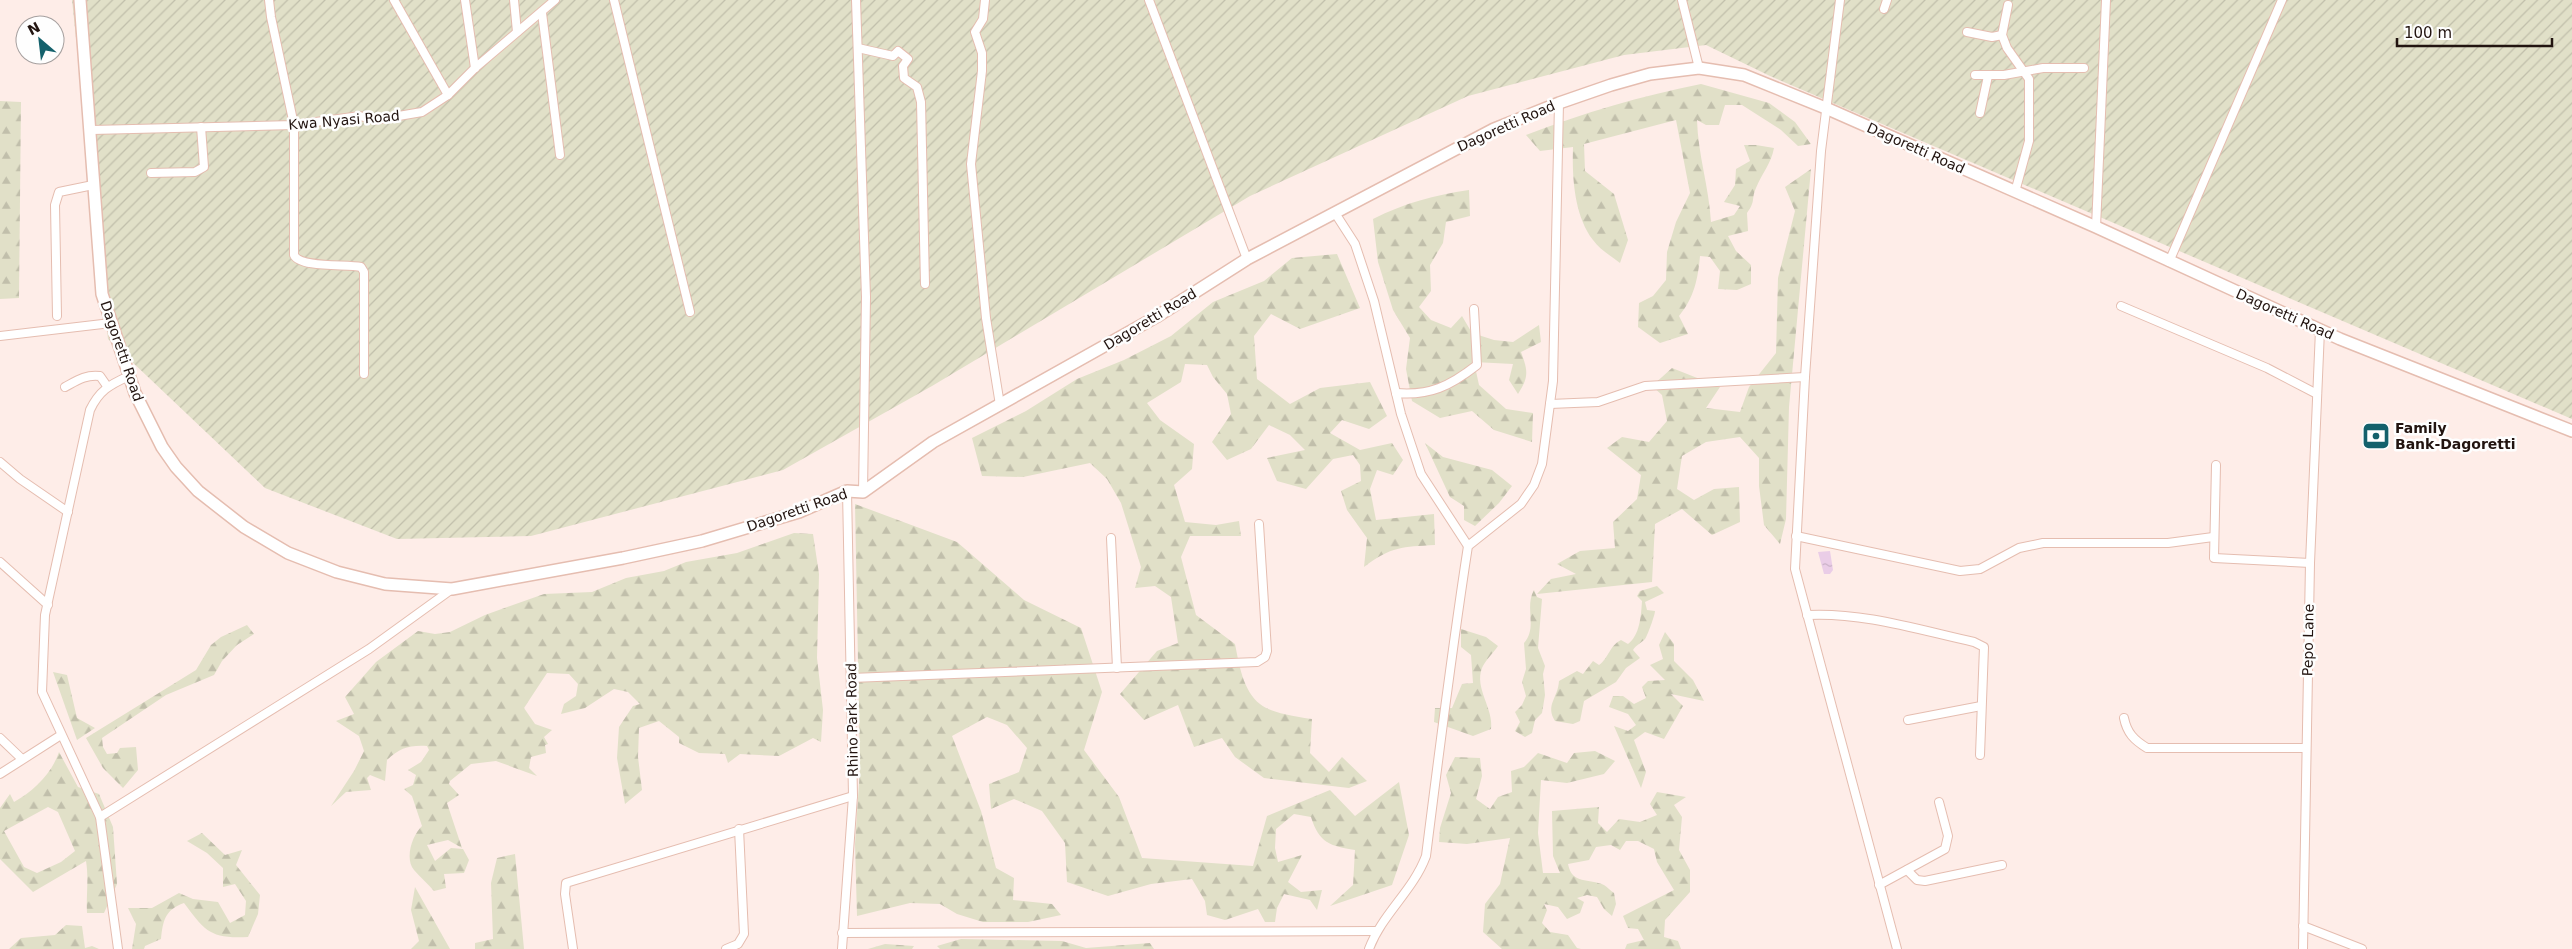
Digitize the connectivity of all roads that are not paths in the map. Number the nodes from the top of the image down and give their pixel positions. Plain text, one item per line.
1 (80, 0) edge
2 (269, 0) edge
3 (394, 0) edge
4 (465, 0) edge
5 (514, 0) edge
6 (555, 0) edge
7 (614, 0) edge
8 (856, 0) edge
9 (985, 0) edge
10 (1149, 0) edge
11 (1682, 0) edge
12 (1840, 0) edge
13 (1887, 0) edge
14 (2106, 0) edge
15 (2282, 0) edge
16 (2008, 5) dead end
17 (1884, 10) dead end
18 (542, 13) junction
19 (517, 32) junction
20 (1967, 32) dead end
21 (2002, 35) junction
22 (858, 48) junction
23 (475, 68) junction
24 (1700, 68) junction
25 (2084, 68) dead end
26 (2026, 72) junction
27 (1975, 75) dead end
28 (1988, 76) junction
29 (448, 95) junction
30 (1559, 102) junction
31 (1828, 109) junction
32 (1980, 113) dead end
33 (294, 125) junction
34 (200, 127) junction
35 (92, 130) junction
36 (560, 155) dead end
37 (151, 173) dead end
38 (93, 185) junction
39 (2015, 192) junction
40 (1335, 213) junction
41 (2096, 227) junction
42 (1247, 259) junction
43 (2169, 262) junction
44 (925, 284) dead end
45 (2121, 306) dead end
46 (1474, 309) dead end
47 (690, 312) dead end
48 (57, 316) dead end
49 (111, 323) junction
50 (2320, 330) junction
51 (0, 336) edge
52 (364, 374) dead end
53 (129, 376) junction
54 (1805, 377) junction
55 (107, 386) junction
56 (65, 387) dead end
57 (1396, 393) junction
58 (2317, 394) junction
59 (1550, 404) junction
60 (1000, 405) junction
61 (2572, 431) edge
62 (0, 462) edge
63 (2216, 465) dead end
64 (847, 491) junction
65 (863, 492) junction
66 (68, 512) junction
67 (1258, 524) dead end
68 (1796, 536) junction
69 (2213, 537) junction
70 (1111, 538) dead end
71 (1468, 546) junction
72 (0, 562) edge
73 (2310, 562) junction
74 (452, 589) junction
75 (48, 605) junction
76 (1807, 615) junction
77 (1117, 668) junction
78 (851, 678) junction
79 (1981, 706) junction
80 (2124, 718) dead end
81 (1908, 720) dead end
82 (61, 735) junction
83 (0, 738) edge
84 (2306, 748) junction
85 (1980, 755) dead end
86 (22, 759) junction
87 (0, 774) edge
88 (853, 796) junction
89 (1939, 802) dead end
90 (100, 817) junction
91 (739, 829) junction
92 (2002, 865) dead end
93 (1907, 870) junction
94 (1879, 885) junction
95 (2303, 926) junction
96 (1375, 931) junction
97 (842, 933) junction
98 (118, 949) edge
99 (573, 949) edge
100 (726, 949) edge
101 (842, 949) edge
102 (1369, 949) edge
103 (1896, 949) edge
104 (2303, 949) edge
105 (2362, 949) edge

1 - 35 main road, Dagoretti Road
2 - 33 street
3 - 29 street
4 - 23 street
5 - 19 street
6 - 18 street, Kwa Nyasi Road
7 - 47 street
8 - 22 street
9 - 60 street
10 - 42 street
11 - 24 street
12 - 31 street
13 - 17 street
14 - 41 street
15 - 43 street
16 - 21 street
18 - 19 street, Kwa Nyasi Road
18 - 36 street
19 - 23 street, Kwa Nyasi Road
20 - 21 street
21 - 26 street
22 - 44 street
22 - 65 street
23 - 29 street, Kwa Nyasi Road
24 - 30 main road, Dagoretti Road
24 - 31 main road, Dagoretti Road
25 - 26 street
26 - 28 street
26 - 39 street
27 - 28 street
28 - 32 street
29 - 33 street, Kwa Nyasi Road
30 - 40 main road, Dagoretti Road
30 - 59 street
31 - 39 main road, Dagoretti Road
31 - 54 street
33 - 34 street, Kwa Nyasi Road
33 - 52 street
34 - 35 street, Kwa Nyasi Road
34 - 37 street
35 - 38 main road, Dagoretti Road
38 - 48 street
38 - 49 main road, Dagoretti Road
39 - 41 main road, Dagoretti Road
40 - 42 main road, Dagoretti Road
40 - 57 street
41 - 43 main road, Dagoretti Road
42 - 60 main road, Dagoretti Road
43 - 50 main road, Dagoretti Road
45 - 58 street
46 - 57 street
49 - 51 street
49 - 53 main road, Dagoretti Road
50 - 58 street, Pepo Lane
50 - 61 main road, Dagoretti Road
53 - 55 street
53 - 74 main road, Dagoretti Road
54 - 59 street
54 - 68 street
55 - 56 street
55 - 66 street
57 - 71 street
58 - 73 street, Pepo Lane
59 - 71 street
60 - 65 main road, Dagoretti Road
62 - 66 street
63 - 69 street
64 - 65 main road, Dagoretti Road
64 - 74 main road, Dagoretti Road
64 - 78 street, Rhino Park Road
66 - 75 street
67 - 77 street
68 - 69 street
68 - 76 street
69 - 73 street
70 - 77 street
71 - 96 street
72 - 75 street
73 - 84 street, Pepo Lane
74 - 90 street
75 - 82 street
76 - 79 street
76 - 94 street
77 - 78 street
78 - 88 street, Rhino Park Road
79 - 81 street
79 - 85 street
80 - 84 street
82 - 86 street
82 - 90 street
83 - 86 street
84 - 95 street, Pepo Lane
86 - 87 street
88 - 91 street
88 - 97 street, Rhino Park Road
89 - 93 street
90 - 98 street
91 - 99 street
91 - 100 street
92 - 93 street
93 - 94 street
94 - 103 street
95 - 104 street, Pepo Lane
95 - 105 street
96 - 97 street
96 - 102 street
97 - 101 street, Rhino Park Road

